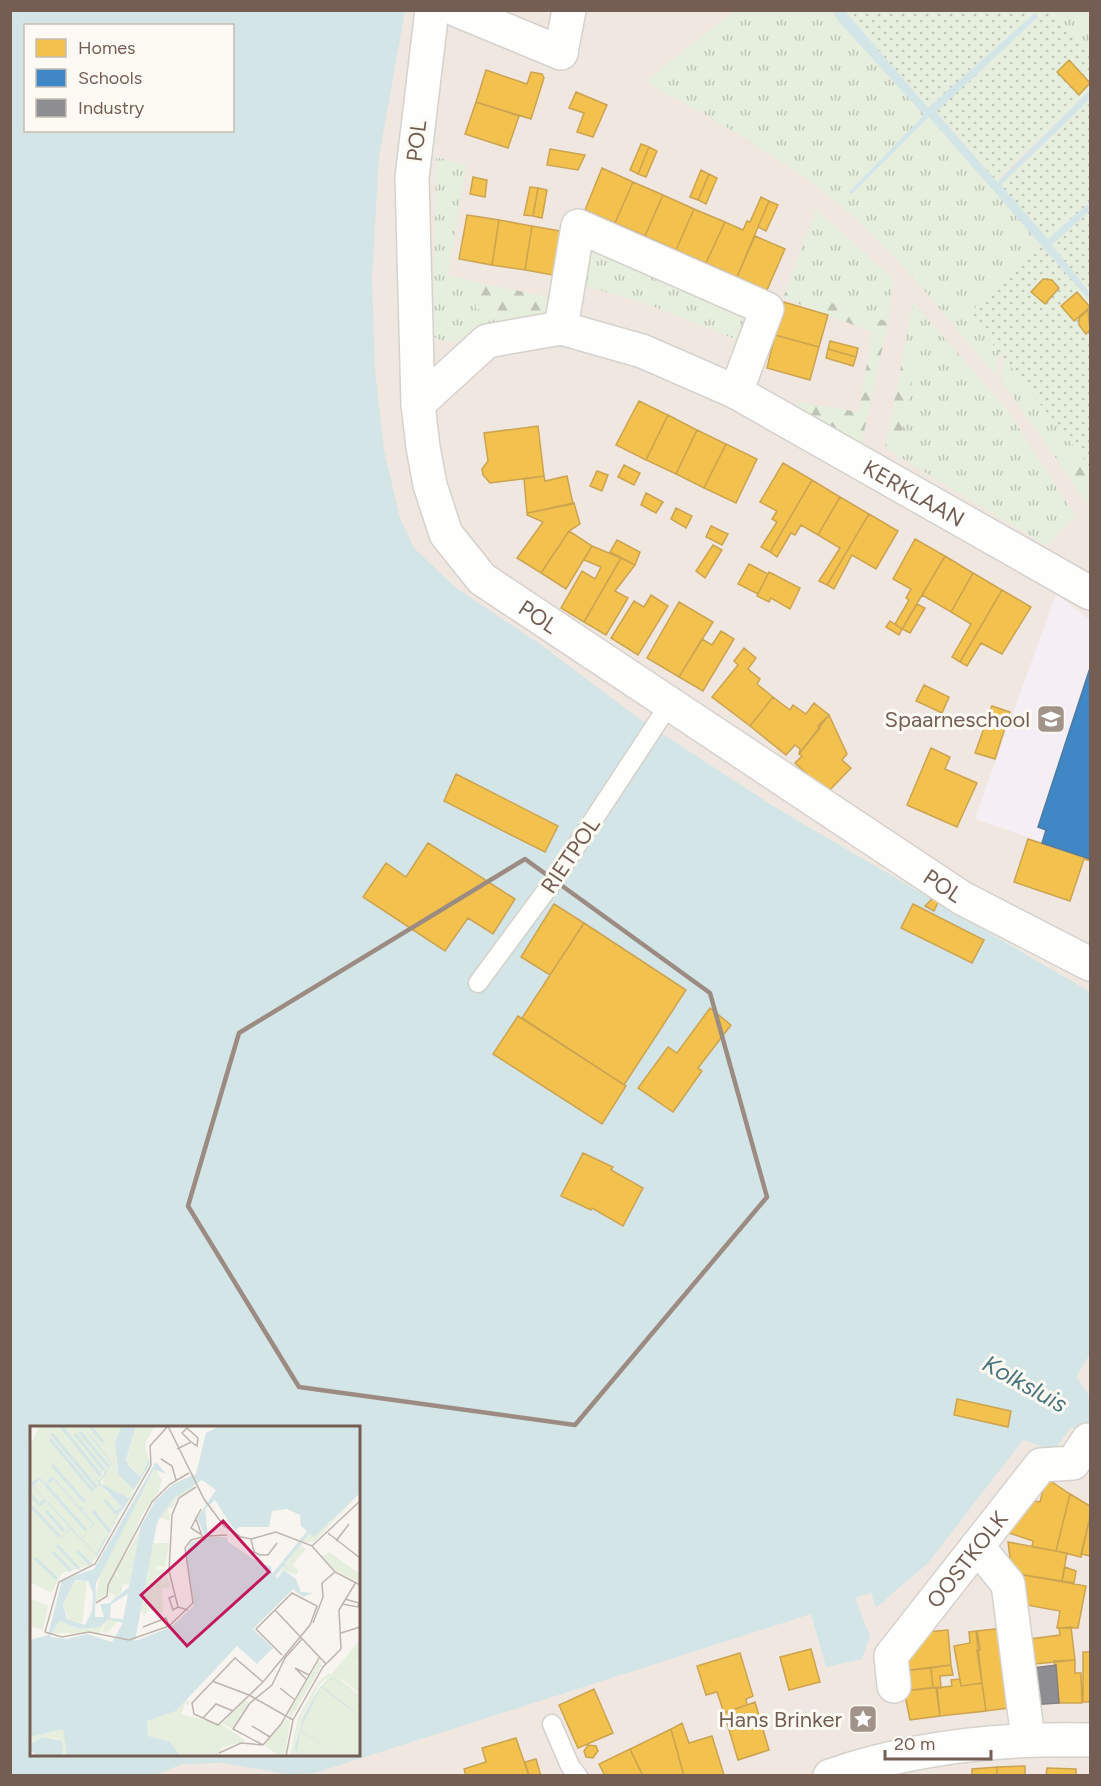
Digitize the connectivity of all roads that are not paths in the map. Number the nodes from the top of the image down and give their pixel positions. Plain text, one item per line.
1 (432, 10) edge
2 (457, 10) edge
3 (569, 10) edge
4 (561, 328) junction
5 (736, 392) junction
6 (418, 404) junction
7 (1090, 593) edge
8 (663, 713) junction
9 (1090, 964) edge
10 (478, 983) dead end
11 (1080, 1452) dead end
12 (977, 1546) junction
13 (894, 1686) dead end
14 (552, 1724) dead end
15 (1028, 1739) junction
16 (1090, 1740) edge
17 (578, 1776) edge
18 (830, 1776) edge

1 - 6 street, POL
2 - 3 street
4 - 5 street, KERKLAAN
4 - 5 street
4 - 6 street, KERKLAAN
5 - 7 street, KERKLAAN
6 - 8 street, POL
8 - 9 street, POL
8 - 10 lane, RIETPOL
11 - 12 street, OOSTKOLK
12 - 13 street, OOSTKOLK
12 - 15 street
14 - 17 lane
15 - 16 street
15 - 18 street

